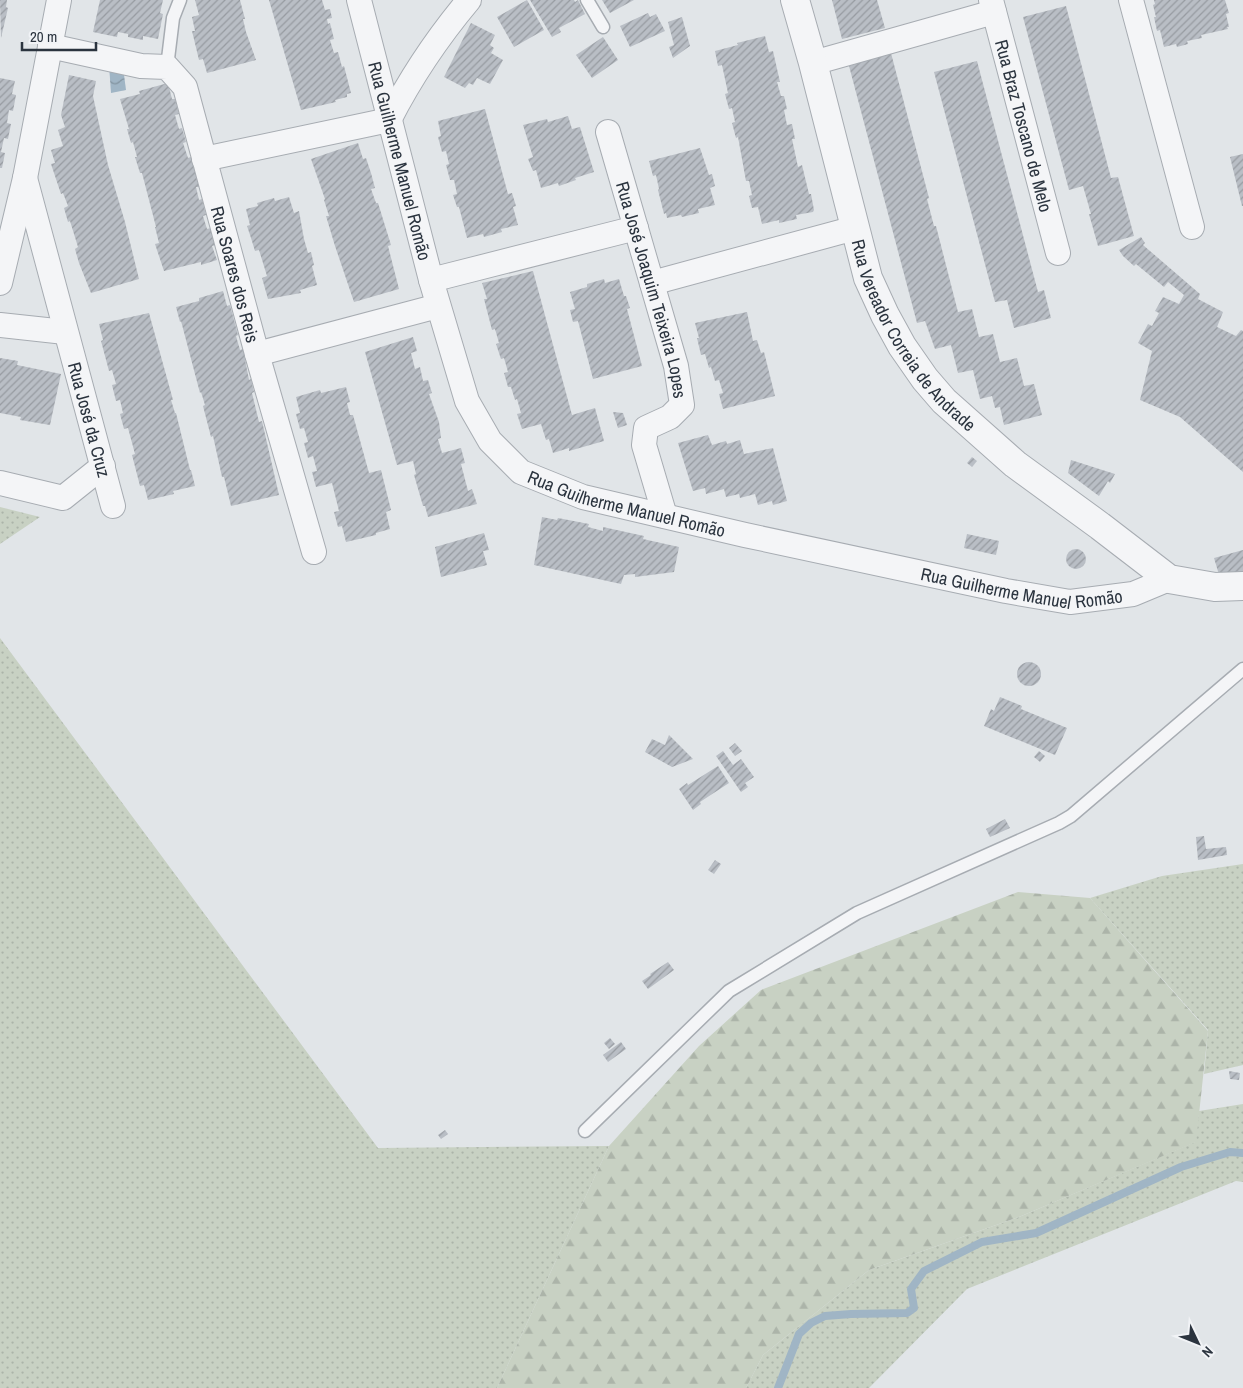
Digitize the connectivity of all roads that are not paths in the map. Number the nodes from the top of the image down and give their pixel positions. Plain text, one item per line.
1 (59, 0) edge
2 (180, 0) edge
3 (359, 0) edge
4 (469, 0) edge
5 (587, 0) edge
6 (795, 0) edge
7 (1132, 0) edge
8 (992, 6) edge
9 (603, 27) dead end
10 (50, 46) junction
11 (813, 64) junction
12 (167, 67) junction
13 (389, 120) junction
14 (608, 132) dead end
15 (204, 159) junction
16 (25, 178) junction
17 (1192, 227) dead end
18 (636, 228) junction
19 (855, 228) junction
20 (1058, 252) dead end
21 (431, 280) junction
22 (0, 283) edge
23 (652, 283) junction
24 (438, 306) junction
25 (0, 325) edge
26 (65, 332) junction
27 (256, 354) junction
28 (102, 466) junction
29 (0, 483) edge
30 (113, 506) dead end
31 (665, 516) junction
32 (314, 552) dead end
33 (1169, 579) junction
34 (1243, 586) edge
35 (1243, 668) edge
36 (585, 1131) dead end

1 - 10 street
2 - 12 lane
3 - 13 street, Rua Guilherme Manuel Romão
4 - 13 street
5 - 9 lane
6 - 11 street, Rua Vereador Correia de Andrade
7 - 17 street
8 - 11 street
8 - 20 street, Rua Braz Toscano de Melo
10 - 12 street
10 - 16 street
11 - 19 street, Rua Vereador Correia de Andrade
12 - 15 street, Rua Soares dos Reis
13 - 15 street
13 - 21 street, Rua Guilherme Manuel Romão
14 - 18 street, Rua José Joaquim Teixeira Lopes
15 - 27 street, Rua Soares dos Reis
16 - 22 street
16 - 26 street, Rua José da Cruz
18 - 21 street
18 - 23 street, Rua José Joaquim Teixeira Lopes
19 - 23 street
19 - 33 street, Rua Vereador Correia de Andrade
21 - 24 street, Rua Guilherme Manuel Romão
23 - 31 street, Rua José Joaquim Teixeira Lopes
24 - 27 street
24 - 31 street, Rua Guilherme Manuel Romão
25 - 26 street
26 - 28 street, Rua José da Cruz
27 - 32 street, Rua Soares dos Reis
28 - 29 street
28 - 30 street, Rua José da Cruz
31 - 33 street, Rua Guilherme Manuel Romão
33 - 34 street
35 - 36 lane

